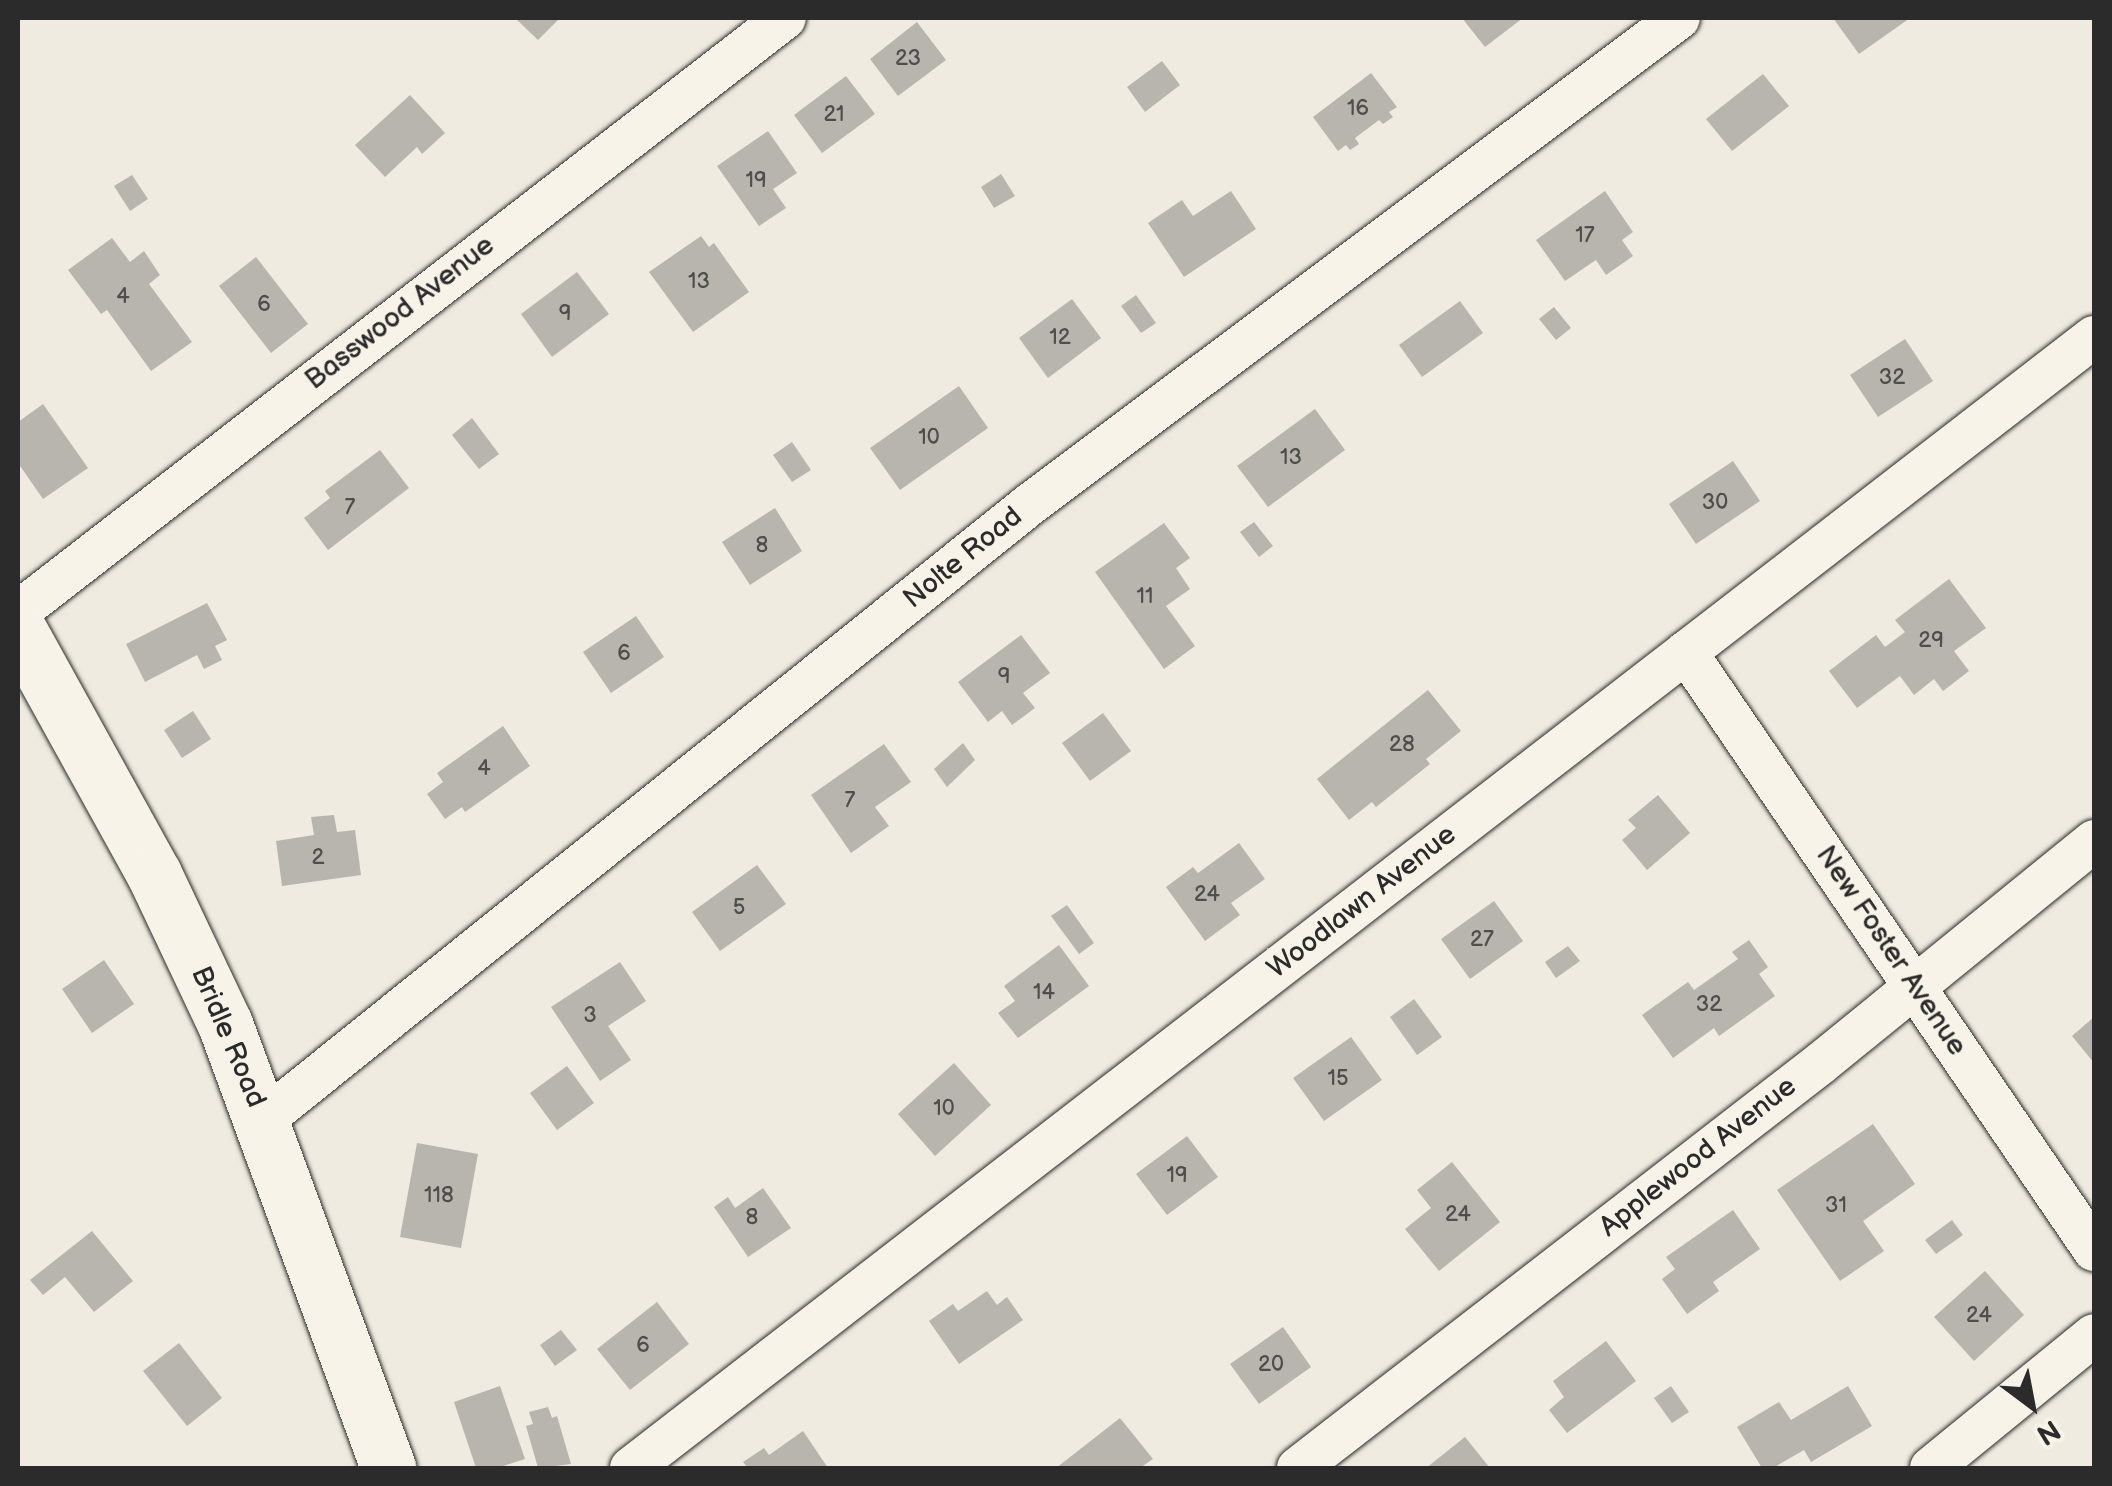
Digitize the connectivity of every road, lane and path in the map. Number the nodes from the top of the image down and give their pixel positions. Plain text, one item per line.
1 (785, 18) edge
2 (1679, 18) edge
3 (2094, 338) edge
4 (18, 612) edge
5 (18, 628) edge
6 (1686, 652) junction
7 (2094, 841) edge
8 (1915, 986) junction
9 (263, 1120) junction
10 (2094, 1250) edge
11 (2094, 1335) edge
12 (388, 1468) edge
13 (631, 1468) edge
14 (1298, 1468) edge
15 (1930, 1468) edge

1 - 4 street, Basswood Avenue
2 - 9 street, Nolte Road
3 - 6 street, Woodlawn Avenue
5 - 9 street, Bridle Road
6 - 8 street, New Foster Avenue
6 - 13 street, Woodlawn Avenue
7 - 8 street, Applewood Avenue
8 - 10 street, New Foster Avenue
8 - 14 street, Applewood Avenue
9 - 12 street, Bridle Road
11 - 15 street

